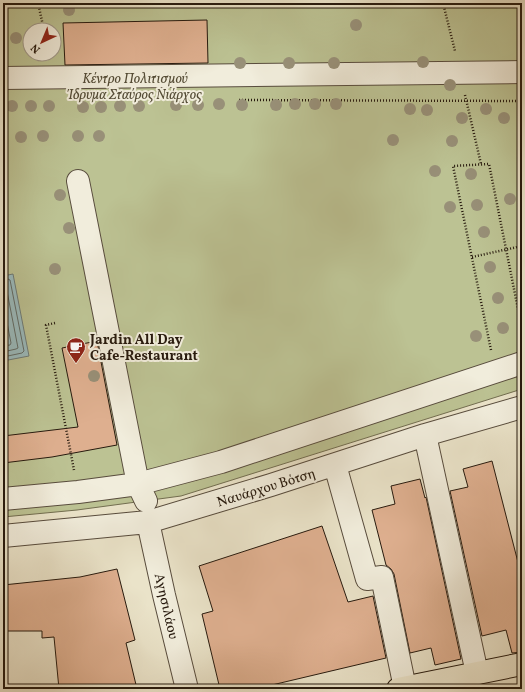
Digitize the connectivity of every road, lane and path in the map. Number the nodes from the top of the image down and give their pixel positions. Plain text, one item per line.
1 (38, 3) edge
2 (443, 3) edge
3 (42, 22) edge
4 (458, 63) junction
5 (522, 72) edge
6 (3, 78) edge
7 (235, 100) dead end
8 (467, 101) junction
9 (522, 101) edge
10 (481, 164) junction
11 (78, 181) dead end
12 (522, 246) edge
13 (506, 250) junction
14 (472, 257) junction
15 (55, 323) dead end
16 (522, 329) edge
17 (522, 363) edge
18 (495, 372) junction
19 (522, 407) edge
20 (425, 435) junction
21 (335, 465) junction
22 (78, 492) junction
23 (3, 499) edge
24 (144, 502) junction
25 (3, 536) edge
26 (522, 664) edge
27 (477, 673) junction
28 (402, 688) edge
29 (187, 689) edge

1 - 3 path
2 - 4 path
4 - 5 street
4 - 6 street
4 - 8 path
7 - 8 path
8 - 9 path
8 - 10 path
10 - 13 path
10 - 14 path
11 - 24 street, Αγησιλάου
12 - 13 path
13 - 14 path
13 - 16 path
14 - 18 path
15 - 22 path
17 - 18 street
18 - 24 street
19 - 20 street, Ναυάρχου Βότση
20 - 21 street, Ναυάρχου Βότση
20 - 27 street
21 - 24 street, Ναυάρχου Βότση
21 - 28 street
22 - 23 street
22 - 24 street
24 - 25 street, Ναυάρχου Βότση
24 - 29 street, Αγησιλάου
26 - 27 main road
27 - 28 main road

